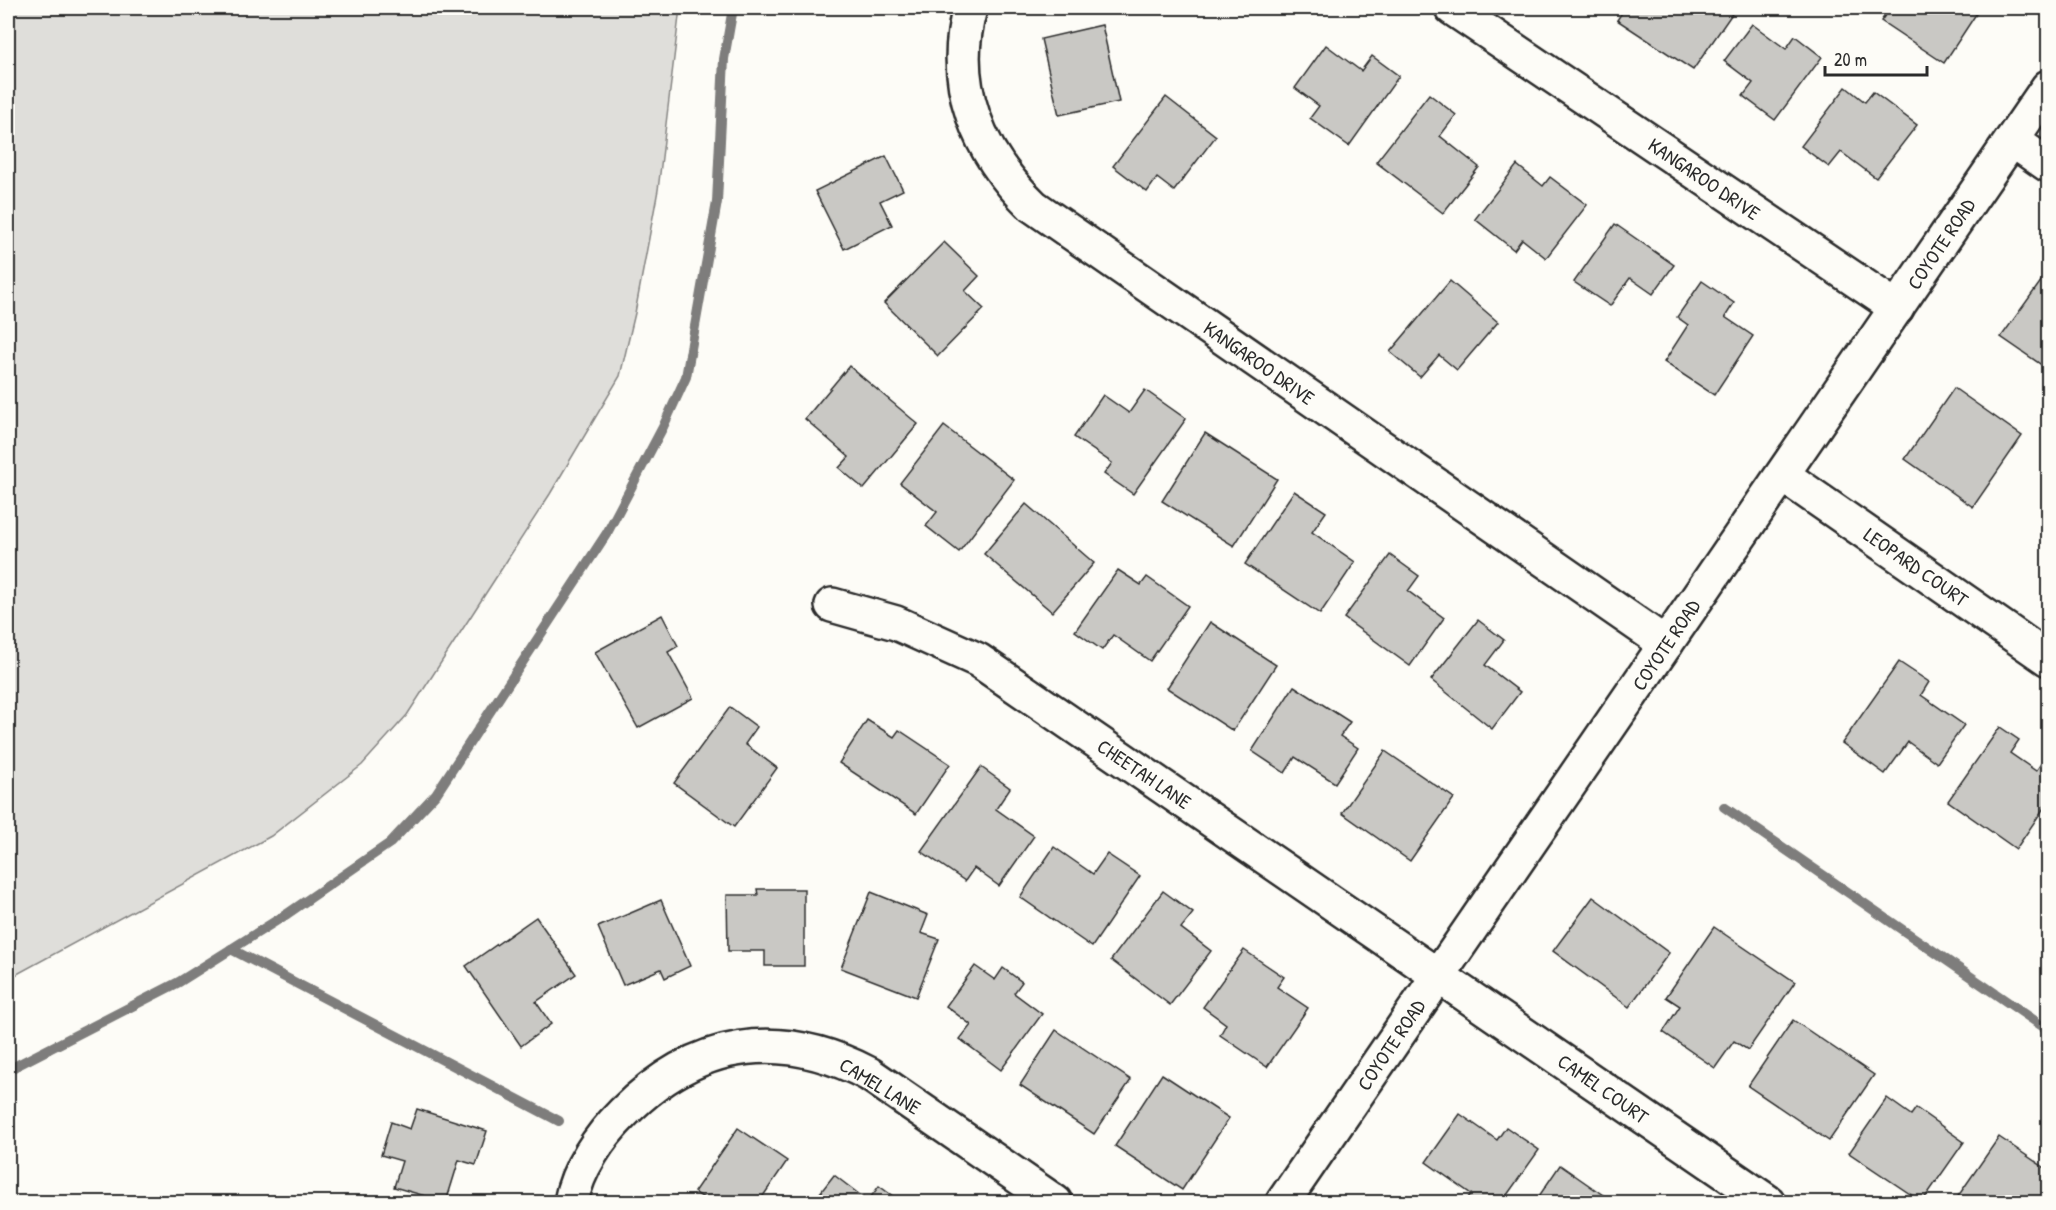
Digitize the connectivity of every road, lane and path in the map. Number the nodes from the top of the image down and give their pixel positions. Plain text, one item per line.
1 (970, 8) edge
2 (1452, 8) edge
3 (2049, 87) edge
4 (2012, 140) junction
5 (2049, 165) edge
6 (1897, 308) junction
7 (1782, 475) junction
8 (832, 605) dead end
9 (1666, 644) junction
10 (2049, 659) edge
11 (1439, 976) junction
12 (571, 1203) edge
13 (1055, 1203) edge
14 (1283, 1203) edge
15 (1768, 1203) edge

1 - 9 street, KANGAROO DRIVE
2 - 6 street, KANGAROO DRIVE
3 - 4 street, COYOTE ROAD
4 - 5 street
4 - 6 street, COYOTE ROAD
6 - 7 street, COYOTE ROAD
7 - 9 street, COYOTE ROAD
7 - 10 street, LEOPARD COURT
8 - 11 street, CHEETAH LANE
9 - 11 street, COYOTE ROAD
11 - 14 street, COYOTE ROAD
11 - 15 street, CAMEL COURT
12 - 13 street, CAMEL LANE

